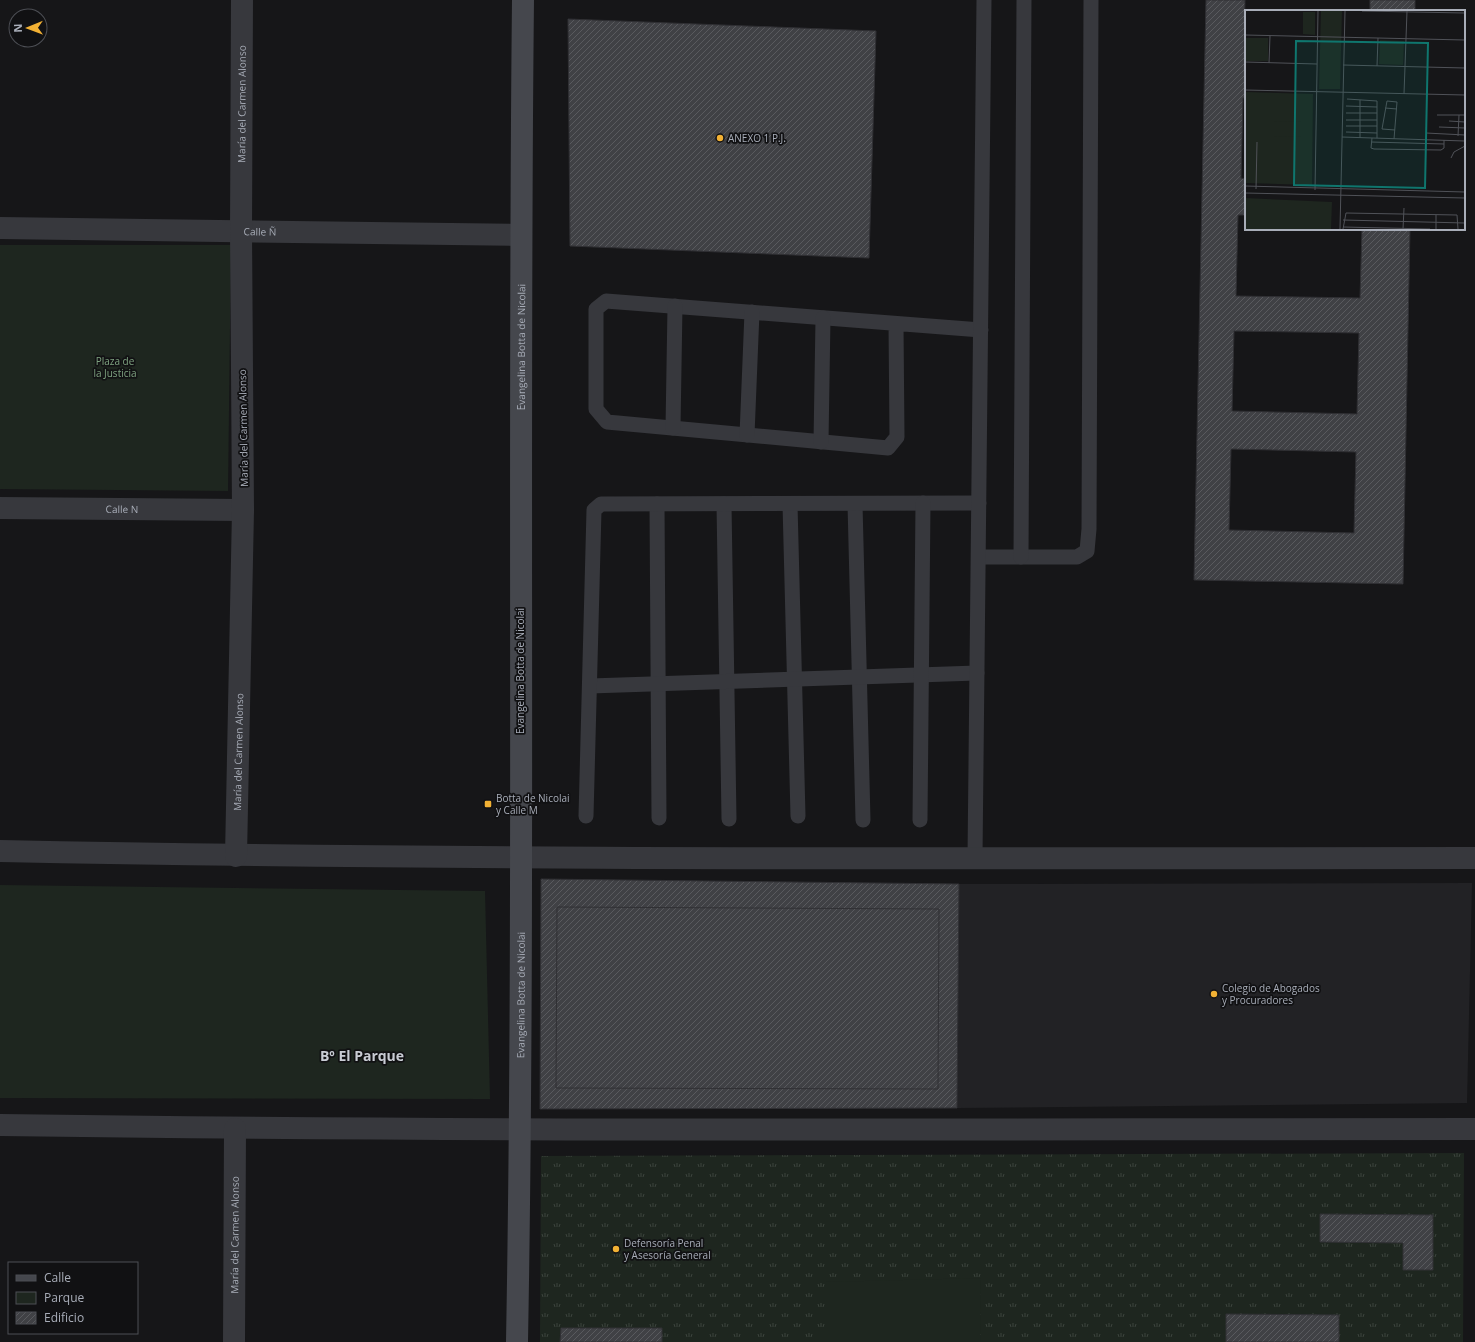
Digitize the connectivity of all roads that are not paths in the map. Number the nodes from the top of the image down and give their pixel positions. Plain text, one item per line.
1 (242, 0) edge
2 (523, 0) edge
3 (984, 0) edge
4 (1024, 0) edge
5 (1091, 0) edge
6 (0, 228) edge
7 (240, 231) junction
8 (520, 236) junction
9 (675, 306) junction
10 (752, 312) junction
11 (823, 318) junction
12 (896, 324) junction
13 (981, 330) junction
14 (673, 428) junction
15 (747, 435) junction
16 (821, 442) junction
17 (923, 503) junction
18 (979, 503) junction
19 (657, 504) junction
20 (724, 504) junction
21 (790, 504) junction
22 (855, 504) junction
23 (0, 508) edge
24 (243, 510) junction
25 (979, 557) junction
26 (1021, 557) junction
27 (977, 673) junction
28 (921, 675) junction
29 (860, 677) junction
30 (794, 679) junction
31 (727, 682) junction
32 (658, 684) junction
33 (590, 686) junction
34 (586, 816) dead end
35 (798, 816) dead end
36 (660, 818) dead end
37 (729, 819) dead end
38 (863, 820) dead end
39 (920, 820) dead end
40 (0, 851) edge
41 (236, 856) junction
42 (521, 858) junction
43 (976, 858) junction
44 (1475, 858) edge
45 (0, 1125) edge
46 (235, 1128) junction
47 (521, 1129) junction
48 (1475, 1129) edge
49 (234, 1342) edge
50 (517, 1342) edge

1 - 7 street, María del Carmen Alonso
2 - 8 street, Evangelina Botta de Nicolai
3 - 13 lane
4 - 26 lane
5 - 26 lane
6 - 7 street, Calle Ñ
7 - 8 street, Calle Ñ
7 - 24 street, María del Carmen Alonso
8 - 42 street, Evangelina Botta de Nicolai
9 - 10 lane
9 - 14 lane
9 - 14 lane
10 - 11 lane
10 - 15 lane
11 - 12 lane
11 - 16 lane
12 - 13 lane
12 - 16 lane
13 - 18 lane
14 - 15 lane
15 - 16 lane
17 - 18 lane
17 - 22 lane
17 - 28 lane
18 - 25 lane
19 - 20 lane
19 - 32 lane
19 - 33 lane
20 - 21 lane
20 - 31 lane
21 - 22 lane
21 - 30 lane
22 - 29 lane
23 - 24 street, Calle N
24 - 41 street, María del Carmen Alonso
25 - 26 lane
25 - 27 lane
27 - 28 lane
27 - 43 lane
28 - 29 lane
28 - 39 lane
29 - 30 lane
29 - 38 lane
30 - 31 lane
30 - 35 lane
31 - 32 lane
31 - 37 lane
32 - 33 lane
32 - 36 lane
33 - 34 lane
40 - 41 street
41 - 42 street
42 - 43 street
42 - 47 street, Evangelina Botta de Nicolai
43 - 44 street
45 - 46 street
46 - 47 street
46 - 49 street, María del Carmen Alonso
47 - 48 street
47 - 50 street, Evangelina Botta de Nicolai

